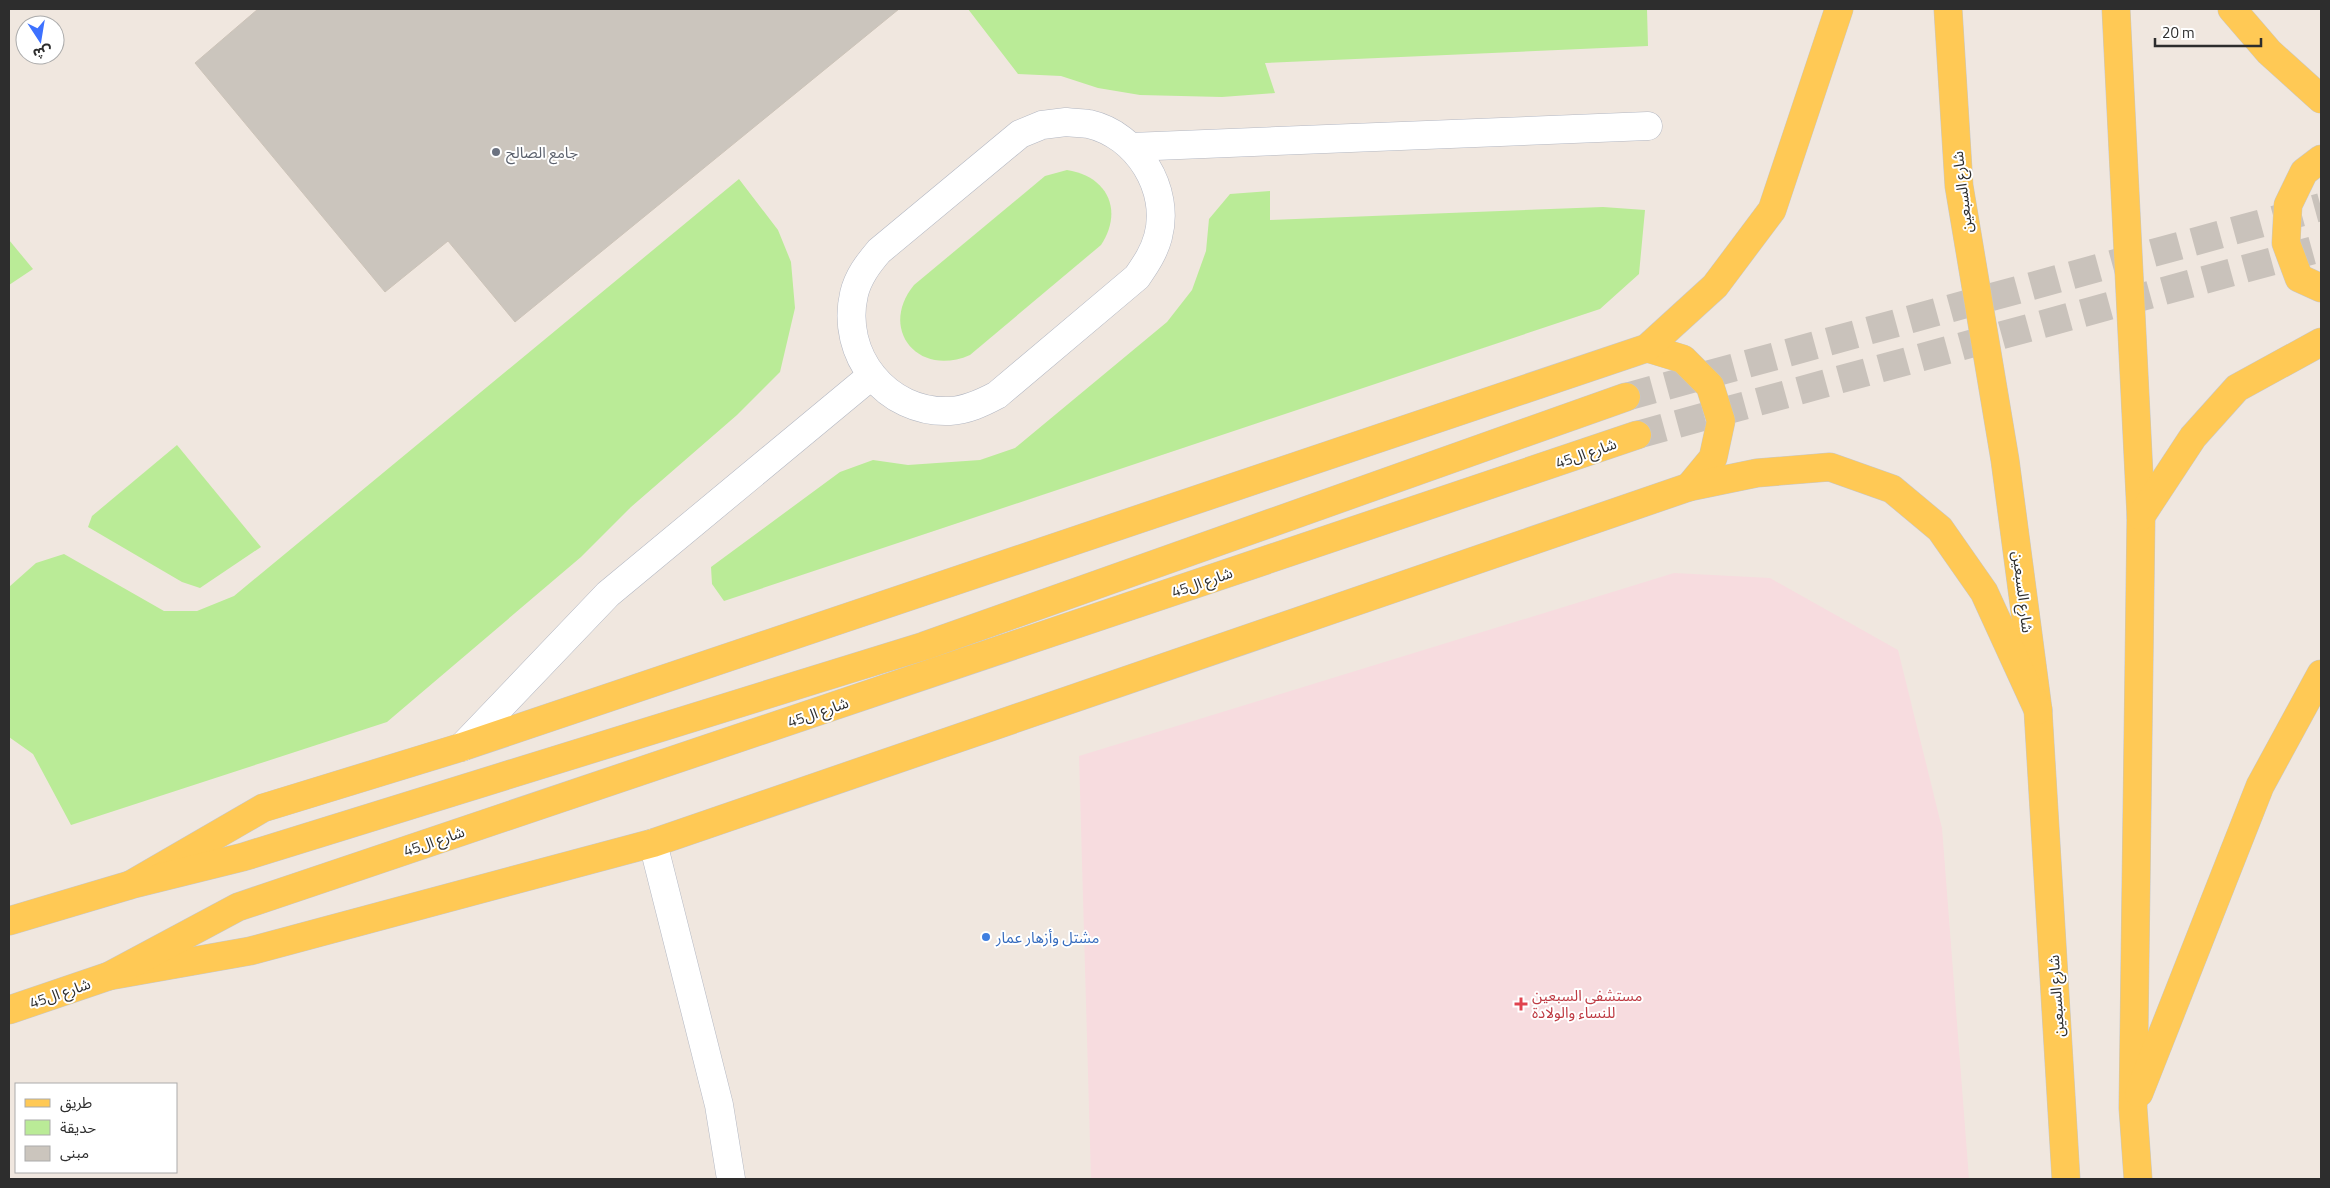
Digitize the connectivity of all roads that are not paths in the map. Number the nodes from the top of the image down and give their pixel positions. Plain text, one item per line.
1 (1839, 9) edge
2 (1948, 9) edge
3 (2116, 9) edge
4 (2232, 9) edge
5 (2321, 99) edge
6 (1648, 126) dead end
7 (1132, 147) junction
8 (2321, 159) edge
9 (2321, 288) edge
10 (2321, 342) edge
11 (1647, 348) junction
12 (871, 376) junction
13 (1626, 397) tunnel mouth
14 (1637, 435) tunnel mouth
15 (1689, 487) junction
16 (2141, 516) junction
17 (2321, 674) edge
18 (2038, 710) junction
19 (462, 747) junction
20 (653, 843) junction
21 (130, 885) junction
22 (9, 922) edge
23 (109, 976) junction
24 (9, 1010) edge
25 (2133, 1108) junction
26 (731, 1179) edge
27 (2066, 1179) edge
28 (2138, 1179) edge

1 - 11 main road
2 - 18 main road, شارع السبعين
3 - 16 main road
4 - 5 main road
6 - 7 street
7 - 12 street
7 - 12 street
8 - 9 main road
10 - 16 main road
11 - 15 main road
11 - 19 main road
12 - 19 street
13 - 21 main road, شارع ال45
14 - 23 main road, شارع ال45
15 - 18 main road
15 - 20 main road
16 - 25 main road
17 - 25 main road
18 - 27 main road, شارع السبعين
19 - 21 main road
20 - 23 main road
20 - 26 street
21 - 22 main road, شارع ال45
23 - 24 main road, شارع ال45
25 - 28 main road

